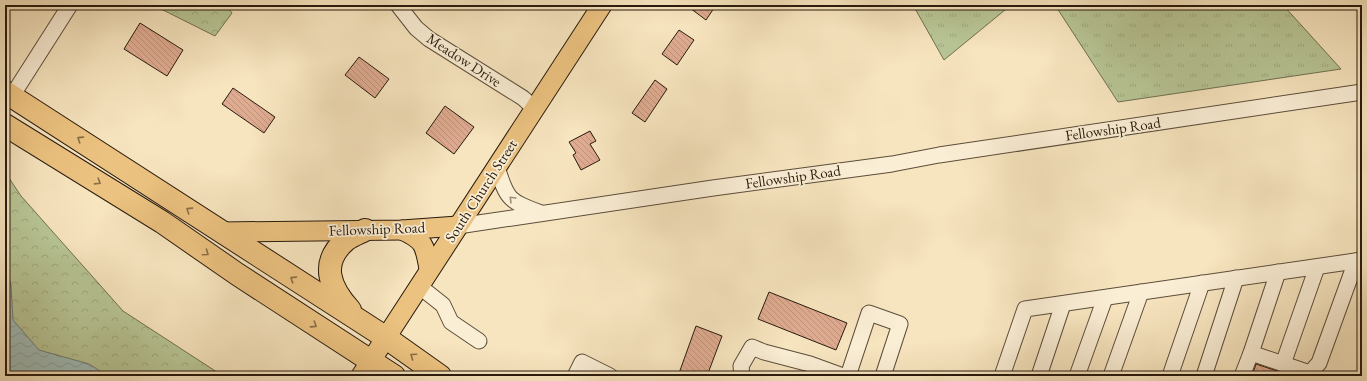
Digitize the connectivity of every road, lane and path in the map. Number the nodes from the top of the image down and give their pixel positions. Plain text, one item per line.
1 (70, 5) edge
2 (398, 5) edge
3 (602, 5) edge
4 (1362, 92) edge
5 (8, 94) edge
6 (535, 109) junction
7 (5, 125) edge
8 (497, 167) junction
9 (544, 214) junction
10 (162, 222) junction
11 (458, 226) junction
12 (365, 230) junction
13 (402, 230) junction
14 (221, 232) junction
15 (1359, 260) edge
16 (1317, 267) junction
17 (429, 269) junction
18 (1278, 272) junction
19 (1236, 278) junction
20 (1202, 283) junction
21 (419, 286) junction
22 (1141, 292) junction
23 (1105, 298) junction
24 (1063, 304) junction
25 (358, 320) junction
26 (385, 337) junction
27 (479, 341) dead end
28 (1251, 353) junction
29 (1283, 364) junction
30 (365, 369) edge
31 (394, 376) edge
32 (440, 376) edge
33 (575, 376) edge
34 (610, 376) edge
35 (742, 376) edge
36 (843, 376) edge
37 (848, 376) edge
38 (883, 376) edge
39 (1002, 376) edge
40 (1039, 376) edge
41 (1077, 376) edge
42 (1111, 376) edge
43 (1170, 376) edge
44 (1204, 376) edge
45 (1242, 376) edge

1 - 5 street
2 - 6 street, Meadow Drive
3 - 6 main road, South Church Street
4 - 9 street, Fellowship Road
14 -> 5 highway
6 - 8 main road, South Church Street
7 -> 10 highway
9 -> 8 street
8 - 11 main road, South Church Street
9 - 11 street, Fellowship Road
10 - 14 highway
10 -> 30 highway
11 - 13 main road, Fellowship Road
11 - 17 main road, South Church Street
12 - 13 main road, Fellowship Road
12 - 14 main road, Fellowship Road
12 - 25 highway
13 - 17 main road
25 -> 14 highway
15 - 16 street
15 - 29 street
16 - 18 street
16 - 29 street
17 - 21 main road, South Church Street
18 - 19 street
18 - 28 street
19 - 20 street
19 - 44 street
20 - 22 street
20 - 43 street
21 - 26 main road, South Church Street
21 - 27 street
22 - 23 street
22 - 42 street
23 - 24 street
23 - 41 street
24 - 39 street
24 - 40 street
25 - 26 highway
26 - 30 main road, South Church Street
32 -> 26 highway
28 - 29 street
28 - 45 street
30 - 31 highway
33 - 34 street
35 - 36 street
37 - 38 street

